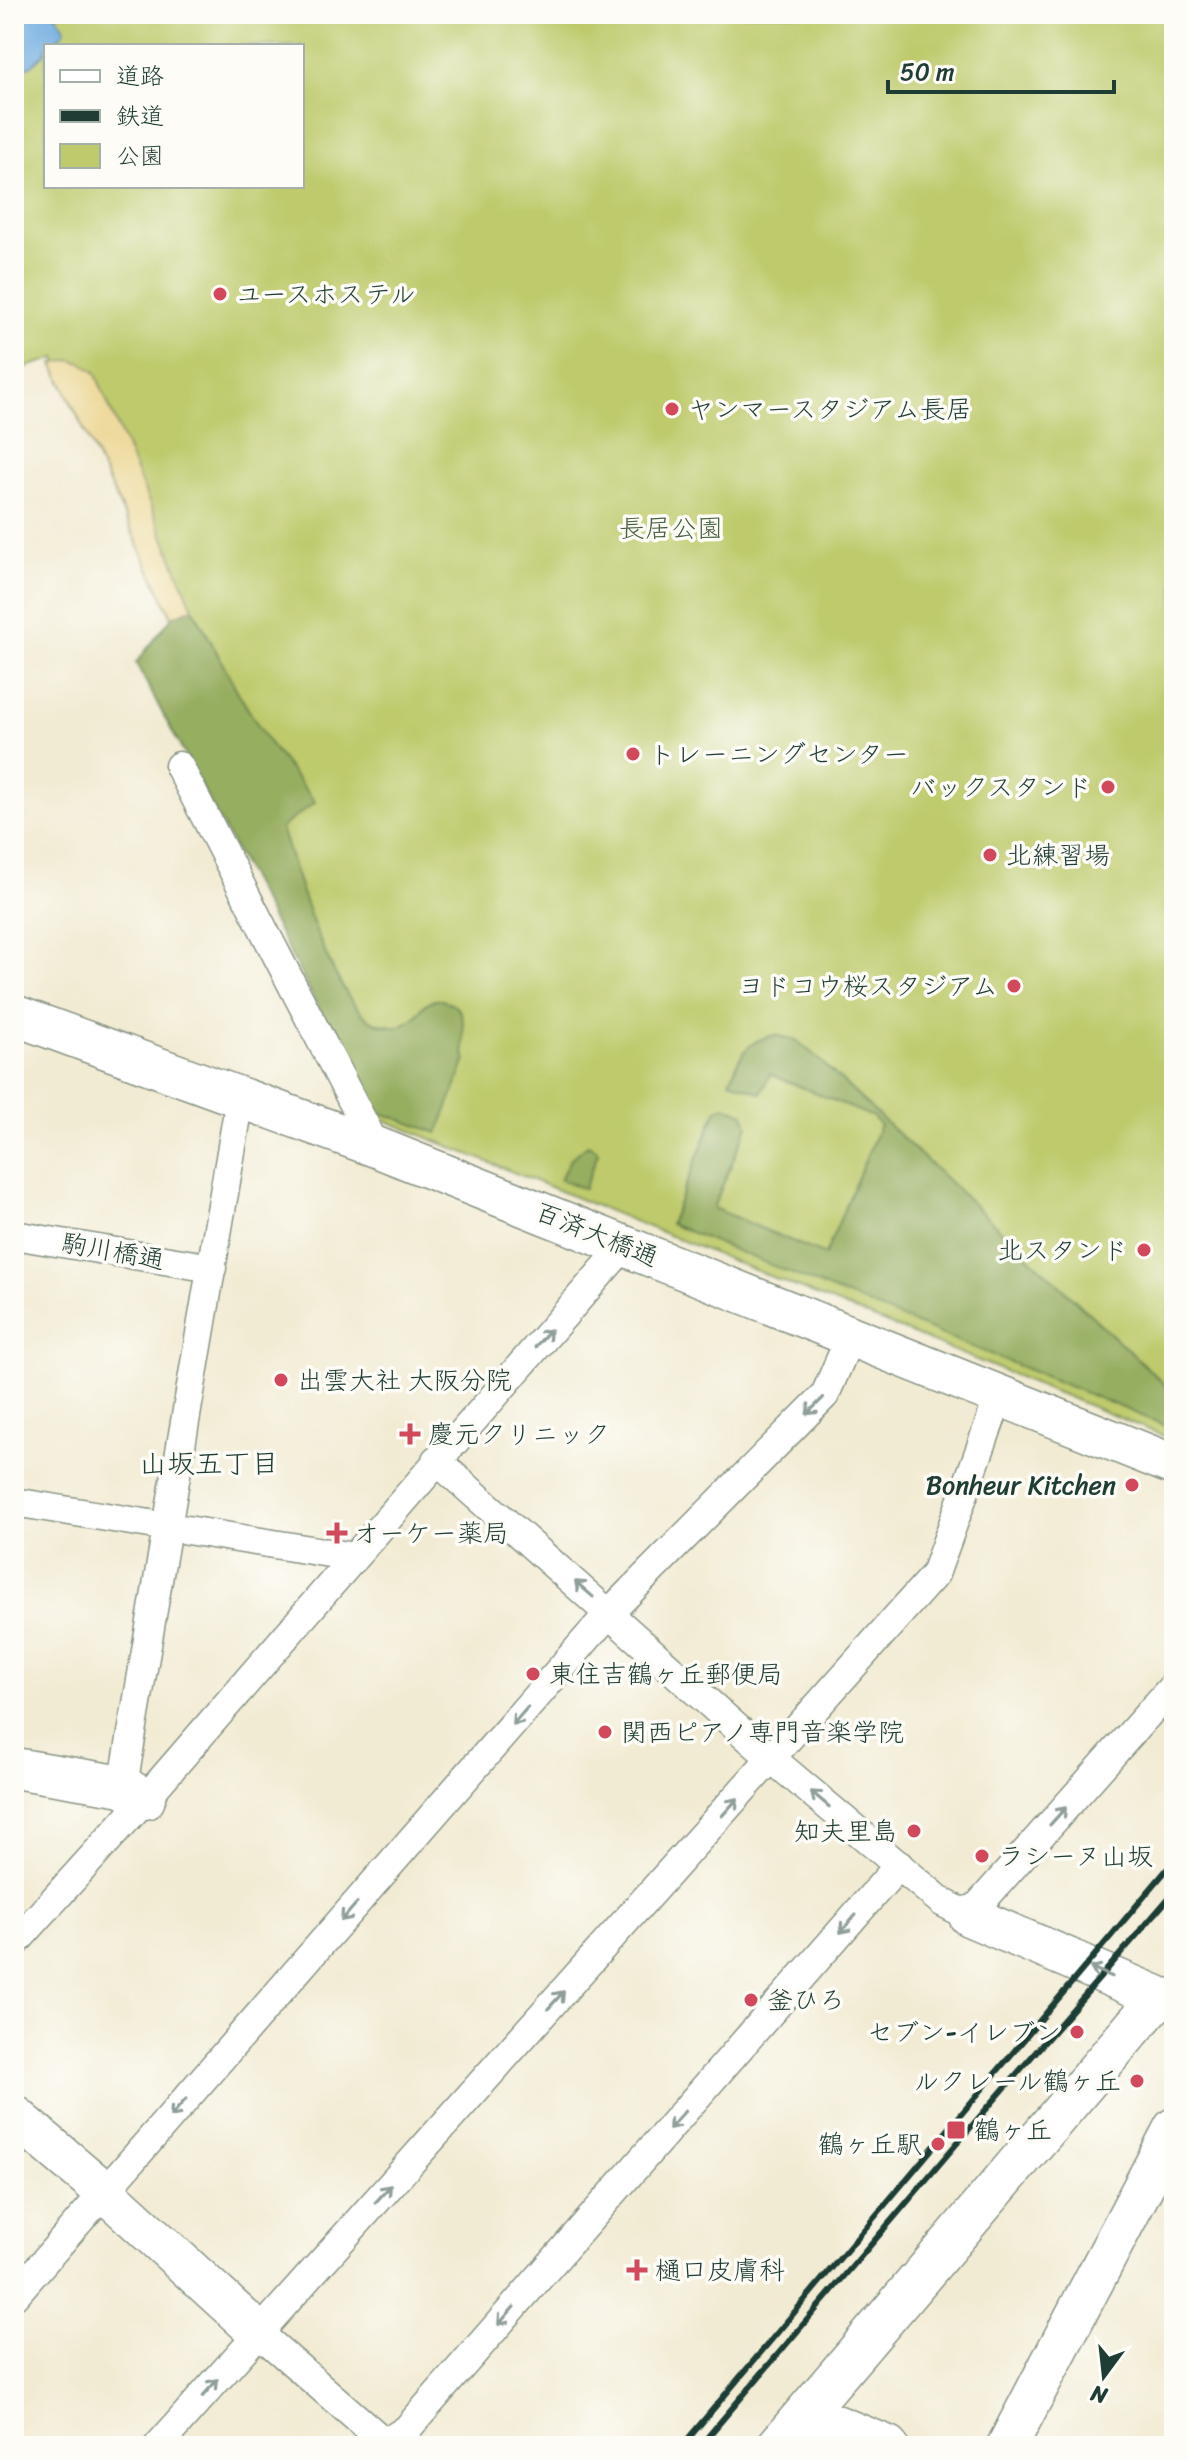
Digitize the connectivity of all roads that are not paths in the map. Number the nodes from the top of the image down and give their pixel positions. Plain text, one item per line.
1 (179, 766) dead end
2 (14, 1015) edge
3 (240, 1099) junction
4 (376, 1147) junction
5 (14, 1235) edge
6 (625, 1245) junction
7 (212, 1268) junction
8 (850, 1337) junction
9 (1000, 1394) junction
10 (436, 1460) junction
11 (1174, 1465) edge
12 (14, 1502) edge
13 (166, 1528) junction
14 (354, 1557) junction
15 (610, 1612) junction
16 (1174, 1685) edge
17 (772, 1759) junction
18 (14, 1768) edge
19 (134, 1792) junction
20 (899, 1865) junction
21 (969, 1916) junction
22 (14, 1944) edge
23 (1167, 1998) edge
24 (14, 2115) edge
25 (1174, 2128) edge
26 (105, 2192) junction
27 (14, 2296) edge
28 (259, 2333) junction
29 (806, 2413) junction
30 (387, 2443) edge
31 (158, 2446) edge
32 (777, 2446) edge
33 (888, 2446) edge
34 (1007, 2446) edge

1 - 4 street
2 - 3 street, 百済大橋通
3 - 4 street, 百済大橋通
3 - 7 street
4 - 6 street, 百済大橋通
5 - 7 street, 駒川橋通
6 - 8 street, 百済大橋通
10 -> 6 street
7 - 13 street
8 - 9 street, 百済大橋通
8 -> 15 street
9 - 11 street, 百済大橋通
9 - 17 street
10 - 14 street
15 -> 10 street
12 - 13 street
13 - 14 street
13 - 19 street
14 - 19 street
15 - 17 street
15 -> 26 street
21 -> 16 street
20 -> 17 street
28 -> 17 street
18 - 19 street
19 - 22 street
20 - 21 street
20 -> 30 street
23 -> 21 street
23 - 29 street
24 - 26 street
25 - 34 street
26 - 27 street
26 - 28 street
28 - 30 street
31 -> 28 street
29 - 32 street
29 - 33 street

